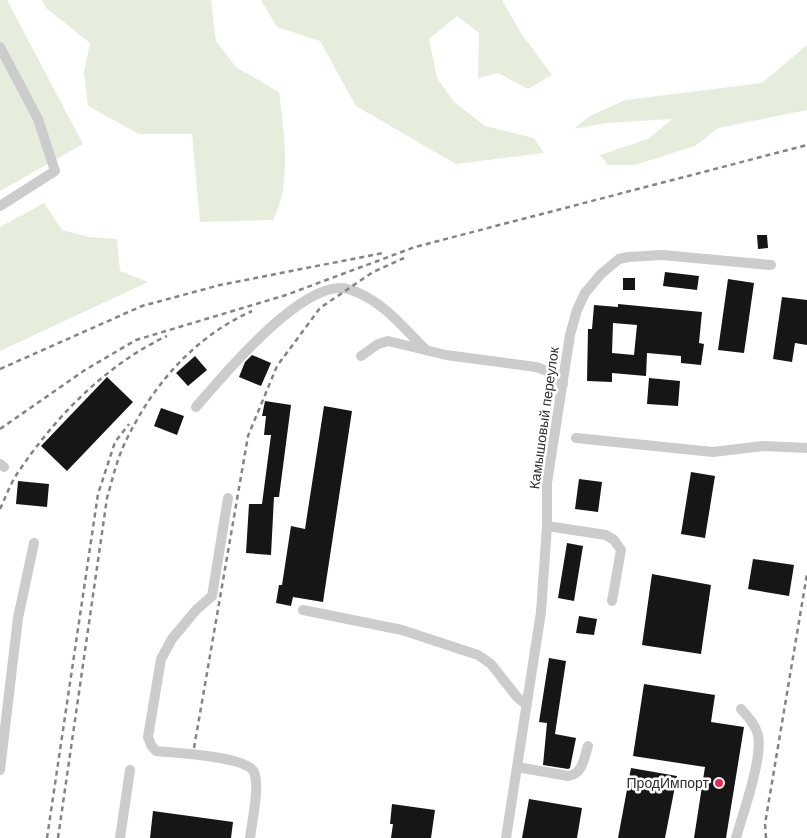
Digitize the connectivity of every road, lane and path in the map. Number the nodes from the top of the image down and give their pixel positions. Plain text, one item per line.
1 (0, 47) edge
2 (0, 206) edge
3 (770, 265) dead end
4 (424, 349) junction
5 (361, 356) dead end
6 (563, 384) junction
7 (196, 407) dead end
8 (576, 438) dead end
9 (807, 448) edge
10 (228, 498) dead end
11 (547, 526) junction
12 (34, 543) dead end
13 (612, 601) dead end
14 (303, 610) dead end
15 (527, 705) junction
16 (741, 709) dead end
17 (588, 746) dead end
18 (517, 767) junction
19 (0, 770) edge
20 (130, 770) dead end
21 (120, 838) edge
22 (250, 838) edge
23 (506, 838) edge
24 (736, 838) edge

1 - 2 street
3 - 6 street, Камышовый переулок
4 - 5 street
4 - 6 street
4 - 7 street
6 - 11 street, Камышовый переулок
8 - 9 street
10 - 22 street
11 - 13 street
11 - 15 street, Камышовый переулок
12 - 19 street
14 - 15 street
15 - 18 street, Камышовый переулок
16 - 24 street
17 - 18 street
18 - 23 street, Камышовый переулок
20 - 21 street

